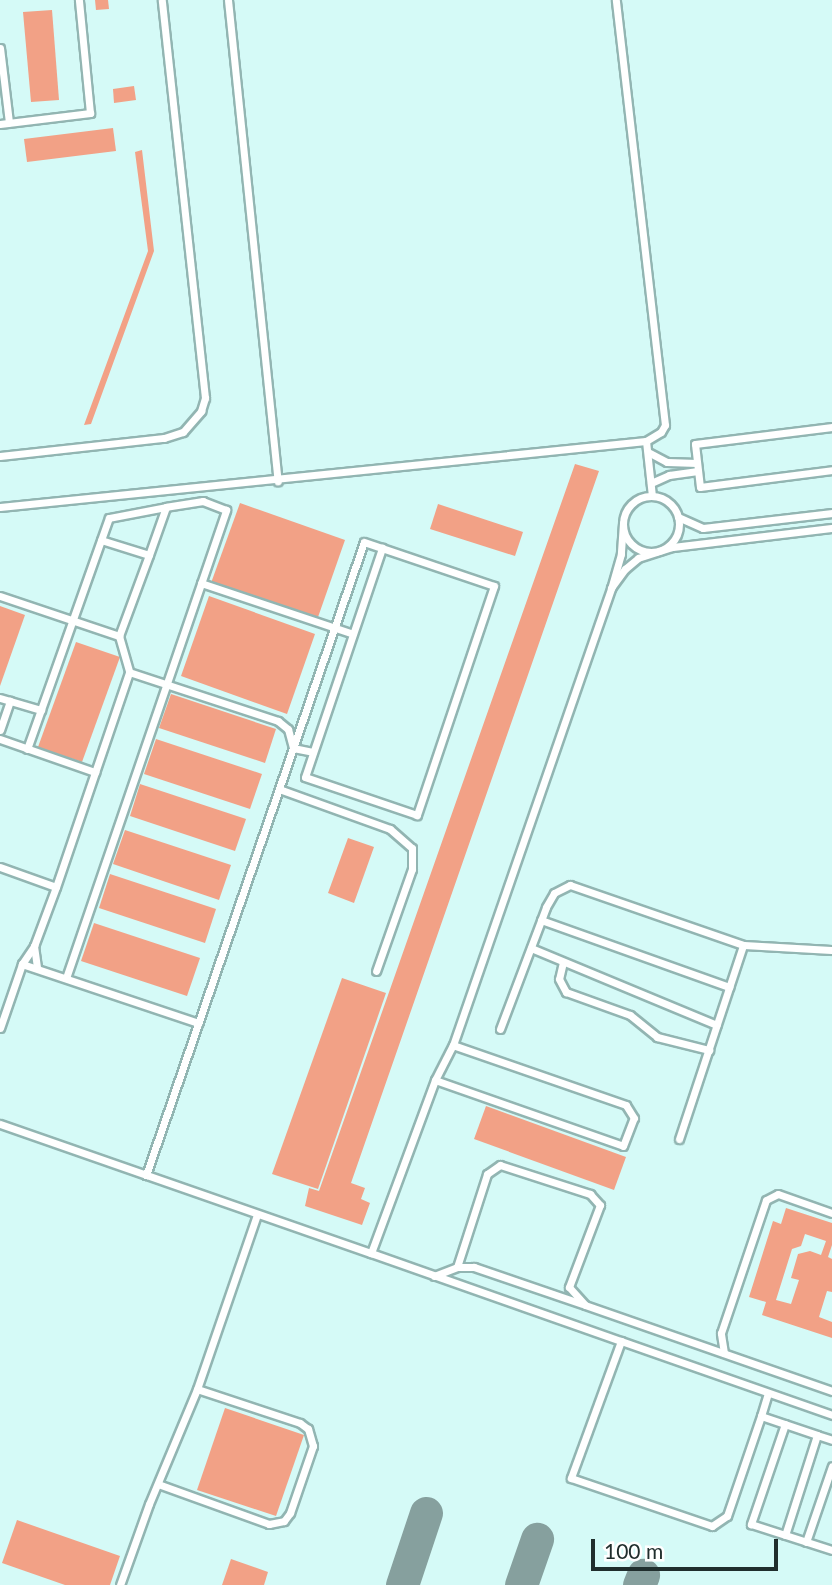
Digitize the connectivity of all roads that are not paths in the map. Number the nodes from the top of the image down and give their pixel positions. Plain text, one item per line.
1 (79, 0) edge
2 (162, 0) edge
3 (228, 0) edge
4 (616, 0) edge
5 (0, 48) edge
6 (4, 123) edge
7 (832, 427) edge
8 (646, 441) junction
9 (648, 452) junction
10 (0, 456) edge
11 (697, 467) junction
12 (832, 470) edge
13 (278, 481) junction
14 (651, 483) junction
15 (652, 496) junction
16 (0, 507) edge
17 (166, 507) junction
18 (832, 513) edge
19 (678, 517) junction
20 (623, 523) junction
21 (832, 528) edge
22 (101, 540) junction
23 (382, 548) junction
24 (658, 552) junction
25 (149, 555) junction
26 (201, 583) junction
27 (611, 588) junction
28 (0, 596) edge
29 (73, 620) junction
30 (334, 628) junction
31 (353, 635) junction
32 (119, 636) junction
33 (129, 672) junction
34 (166, 684) junction
35 (0, 698) edge
36 (10, 701) junction
37 (41, 710) junction
38 (0, 730) edge
39 (0, 739) edge
40 (27, 748) junction
41 (293, 748) junction
42 (313, 752) junction
43 (95, 772) junction
44 (279, 789) junction
45 (0, 867) edge
46 (56, 887) junction
47 (541, 920) junction
48 (743, 945) junction
49 (34, 946) junction
50 (531, 948) junction
51 (832, 950) edge
52 (563, 962) junction
53 (22, 964) junction
54 (37, 968) junction
55 (376, 971) dead end
56 (66, 978) junction
57 (729, 987) junction
58 (198, 1023) junction
59 (717, 1025) junction
60 (0, 1028) edge
61 (500, 1029) dead end
62 (453, 1045) junction
63 (709, 1051) junction
64 (435, 1080) junction
65 (0, 1124) edge
66 (679, 1139) dead end
67 (146, 1175) junction
68 (832, 1213) edge
69 (257, 1215) junction
70 (371, 1253) junction
71 (457, 1267) junction
72 (433, 1277) junction
73 (584, 1305) junction
74 (721, 1333) junction
75 (621, 1341) junction
76 (706, 1347) junction
77 (724, 1353) junction
78 (197, 1389) junction
79 (832, 1391) edge
80 (768, 1393) junction
81 (832, 1415) edge
82 (761, 1416) junction
83 (785, 1424) junction
84 (817, 1435) junction
85 (832, 1440) edge
86 (832, 1466) edge
87 (158, 1485) junction
88 (785, 1535) junction
89 (806, 1542) junction
90 (832, 1549) edge
91 (120, 1585) edge

1 - 6 lane
2 - 10 lane
3 - 13 lane
4 - 8 lane
5 - 6 lane
7 - 11 lane
8 - 9 lane
8 - 13 lane
9 - 11 lane
9 - 14 lane
11 - 12 lane
11 - 14 lane
13 - 16 lane
14 - 15 lane
15 - 19 lane
15 - 20 lane
17 - 22 lane
17 - 25 lane
17 - 26 lane
18 - 19 lane
19 - 24 lane
20 - 24 lane
20 - 27 lane
21 - 24 lane
22 - 25 lane
22 - 29 lane
23 - 30 lane
23 - 31 lane
23 - 42 lane
24 - 27 lane
25 - 32 lane
26 - 30 lane
26 - 34 lane
27 - 62 lane
28 - 29 lane
29 - 32 lane
29 - 37 lane
30 - 31 lane
30 - 41 lane
31 - 42 lane
32 - 33 lane
33 - 34 lane
33 - 43 lane
34 - 41 lane
34 - 56 lane
35 - 36 lane
36 - 37 lane
36 - 38 lane
37 - 40 lane
39 - 40 lane
40 - 43 lane
41 - 42 lane
41 - 44 lane
43 - 46 lane
44 - 55 lane
44 - 58 lane
45 - 46 lane
46 - 49 lane
47 - 48 lane
47 - 50 lane
47 - 57 lane
48 - 51 lane
48 - 57 lane
49 - 53 lane
49 - 54 lane
50 - 52 lane
50 - 61 lane
52 - 59 lane
52 - 63 lane
53 - 54 lane
53 - 60 lane
54 - 56 lane
56 - 58 lane
57 - 59 lane
58 - 67 lane
59 - 63 lane
62 - 64 lane
62 - 64 lane
63 - 66 lane
64 - 70 lane
65 - 67 lane
67 - 69 lane
68 - 74 lane
69 - 70 lane
69 - 78 lane
70 - 72 lane
71 - 72 lane
71 - 73 lane
71 - 73 lane
72 - 75 lane
73 - 76 lane
74 - 76 lane
74 - 77 lane
75 - 80 lane
75 - 82 lane
76 - 77 lane
77 - 79 lane
78 - 87 lane
78 - 87 lane
80 - 81 lane
80 - 82 lane
82 - 83 lane
83 - 84 lane
83 - 88 lane
84 - 85 lane
84 - 88 lane
86 - 89 lane
87 - 91 lane
88 - 89 lane
89 - 90 lane

